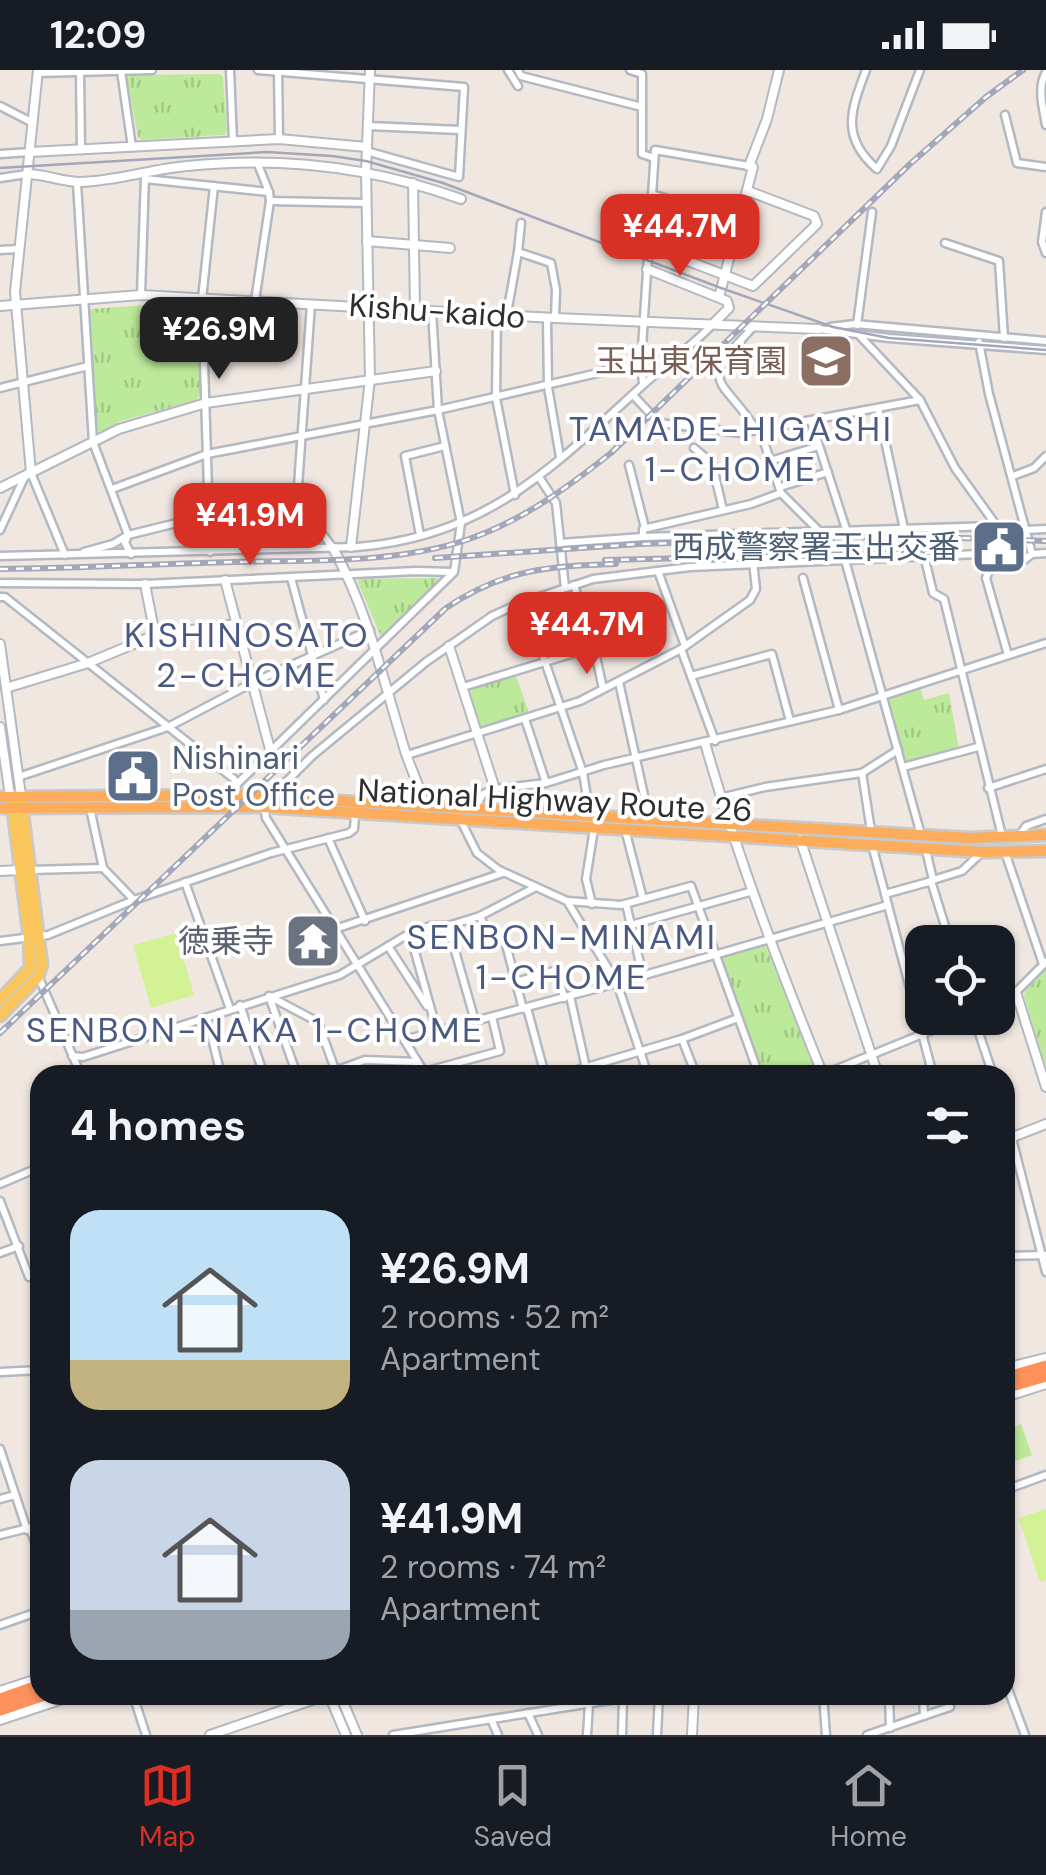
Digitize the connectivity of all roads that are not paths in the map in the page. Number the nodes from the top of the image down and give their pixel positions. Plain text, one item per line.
1 (152, 70) edge
2 (230, 70) edge
3 (258, 70) edge
4 (370, 70) edge
5 (508, 70) edge
6 (518, 70) edge
7 (630, 70) edge
8 (780, 70) edge
9 (866, 70) edge
10 (920, 70) edge
11 (120, 71) edge
12 (38, 72) edge
13 (80, 72) edge
14 (278, 72) edge
15 (1046, 72) edge
16 (370, 82) junction
17 (518, 86) dead end
18 (1044, 89) edge
19 (0, 106) edge
20 (642, 108) junction
21 (1006, 115) dead end
22 (34, 124) junction
23 (1046, 125) edge
24 (369, 126) junction
25 (460, 130) junction
26 (279, 139) junction
27 (234, 142) junction
28 (132, 147) junction
29 (366, 149) junction
30 (81, 150) junction
31 (30, 152) junction
32 (0, 154) edge
33 (654, 158) junction
34 (256, 162) junction
35 (750, 166) junction
36 (1046, 166) edge
37 (366, 171) junction
38 (27, 174) junction
39 (145, 177) junction
40 (0, 178) edge
41 (77, 182) junction
42 (413, 183) junction
43 (214, 186) junction
44 (748, 191) junction
45 (269, 192) junction
46 (652, 194) junction
47 (461, 199) dead end
48 (270, 201) junction
49 (366, 204) junction
50 (872, 212) dead end
51 (1046, 212) edge
52 (740, 222) junction
53 (521, 224) dead end
54 (367, 242) junction
55 (945, 243) dead end
56 (414, 244) junction
57 (648, 246) junction
58 (450, 248) dead end
59 (19, 249) junction
60 (0, 250) edge
61 (518, 252) junction
62 (1046, 253) edge
63 (647, 269) junction
64 (725, 276) junction
65 (141, 295) junction
66 (718, 297) junction
67 (202, 299) junction
68 (83, 300) junction
69 (254, 301) junction
70 (15, 304) junction
71 (311, 304) junction
72 (0, 306) edge
73 (369, 308) junction
74 (508, 308) dead end
75 (415, 310) junction
76 (432, 311) junction
77 (498, 315) junction
78 (551, 318) junction
79 (644, 322) junction
80 (713, 324) junction
81 (857, 325) junction
82 (754, 326) junction
83 (818, 328) junction
84 (860, 335) junction
85 (1004, 338) junction
86 (980, 340) junction
87 (1046, 341) edge
88 (1046, 350) edge
89 (641, 363) junction
90 (88, 366) junction
91 (436, 371) junction
92 (370, 378) junction
93 (21, 382) junction
94 (644, 385) junction
95 (548, 387) junction
96 (0, 388) edge
97 (306, 389) junction
98 (633, 395) junction
99 (496, 398) junction
100 (920, 400) junction
101 (206, 403) junction
102 (878, 408) junction
103 (438, 410) junction
104 (810, 420) junction
105 (365, 423) junction
106 (758, 430) junction
107 (302, 434) junction
108 (93, 442) junction
109 (446, 446) junction
110 (818, 446) junction
111 (694, 448) dead end
112 (207, 454) junction
113 (561, 458) junction
114 (1045, 458) edge
115 (770, 461) junction
116 (628, 465) dead end
117 (828, 472) junction
118 (28, 474) junction
119 (1013, 476) junction
120 (539, 478) junction
121 (0, 488) edge
122 (112, 489) junction
123 (780, 490) junction
124 (515, 495) junction
125 (297, 500) junction
126 (723, 510) junction
127 (209, 518) junction
128 (462, 523) junction
129 (996, 525) junction
130 (1024, 527) junction
131 (904, 528) junction
132 (817, 529) junction
133 (846, 529) junction
134 (1046, 529) edge
135 (0, 530) edge
136 (644, 532) junction
137 (128, 535) junction
138 (420, 535) junction
139 (560, 544) junction
140 (352, 547) junction
141 (333, 548) junction
142 (210, 552) junction
143 (1046, 553) edge
144 (131, 554) junction
145 (1032, 554) junction
146 (69, 555) junction
147 (924, 555) junction
148 (0, 556) edge
149 (845, 560) junction
150 (754, 562) junction
151 (990, 568) junction
152 (658, 571) junction
153 (454, 572) junction
154 (348, 575) junction
155 (291, 578) junction
156 (803, 578) dead end
157 (225, 580) junction
158 (0, 583) edge
159 (145, 584) junction
160 (574, 585) junction
161 (565, 588) junction
162 (0, 597) edge
163 (525, 603) junction
164 (236, 624) junction
165 (370, 630) junction
166 (155, 635) junction
167 (1046, 643) edge
168 (0, 644) edge
169 (449, 646) junction
170 (594, 646) junction
171 (683, 648) junction
172 (377, 649) junction
173 (1008, 654) junction
174 (313, 657) junction
175 (88, 662) junction
176 (547, 663) junction
177 (963, 669) junction
178 (692, 676) junction
179 (619, 682) junction
180 (252, 683) junction
181 (6, 688) junction
182 (463, 688) junction
183 (603, 689) junction
184 (391, 693) junction
185 (882, 694) junction
186 (324, 702) junction
187 (562, 707) junction
188 (838, 710) junction
189 (525, 719) junction
190 (790, 721) junction
191 (0, 727) edge
192 (168, 727) junction
193 (478, 733) junction
194 (710, 742) junction
195 (978, 747) junction
196 (898, 750) junction
197 (271, 753) junction
198 (406, 755) junction
199 (636, 758) junction
200 (903, 767) junction
201 (1046, 768) edge
202 (582, 773) junction
203 (862, 773) junction
204 (18, 777) junction
205 (546, 783) junction
206 (988, 788) junction
207 (237, 789) junction
208 (496, 789) junction
209 (271, 796) junction
210 (720, 798) junction
211 (11, 802) edge
212 (426, 805) junction
213 (90, 807) junction
214 (264, 808) junction
215 (474, 809) junction
216 (355, 814) junction
217 (1046, 819) edge
218 (461, 820) junction
219 (650, 820) junction
220 (592, 822) junction
221 (625, 829) junction
222 (731, 831) junction
223 (921, 835) junction
224 (1046, 835) edge
225 (1002, 836) junction
226 (1019, 836) junction
227 (328, 838) junction
228 (871, 838) junction
229 (800, 840) junction
230 (926, 848) junction
231 (285, 849) junction
232 (1046, 850) edge
233 (982, 852) junction
234 (1005, 852) junction
235 (103, 868) junction
236 (26, 870) junction
237 (0, 871) edge
238 (504, 872) junction
239 (932, 881) junction
240 (185, 882) junction
241 (534, 888) junction
242 (752, 891) junction
243 (885, 894) junction
244 (643, 899) junction
245 (134, 900) junction
246 (567, 901) junction
247 (592, 904) junction
248 (626, 904) junction
249 (888, 905) junction
250 (697, 906) junction
251 (480, 916) junction
252 (365, 921) junction
253 (828, 923) junction
254 (631, 925) junction
255 (945, 925) edge
256 (448, 926) junction
257 (335, 929) junction
258 (410, 934) junction
259 (34, 937) junction
260 (768, 938) junction
261 (0, 940) edge
262 (388, 946) junction
263 (714, 954) junction
264 (1044, 963) edge
265 (358, 965) junction
266 (905, 974) edge
267 (38, 976) junction
268 (643, 976) junction
269 (516, 982) junction
270 (617, 983) junction
271 (1016, 992) joint
272 (269, 996) junction
273 (567, 997) junction
274 (0, 1000) edge
275 (240, 1005) junction
276 (230, 1008) junction
277 (525, 1008) junction
278 (431, 1011) junction
279 (0, 1016) edge
280 (492, 1017) junction
281 (206, 1018) junction
282 (738, 1018) junction
283 (475, 1021) junction
284 (437, 1032) junction
285 (920, 1035) joint
286 (980, 1035) edge
287 (682, 1039) junction
288 (404, 1040) junction
289 (642, 1052) junction
290 (72, 1056) junction
291 (872, 1056) junction
292 (418, 1062) junction
293 (76, 1065) edge
294 (218, 1065) edge
295 (261, 1065) edge
296 (293, 1065) edge
297 (333, 1065) edge
298 (354, 1065) edge
299 (420, 1065) edge
300 (452, 1065) edge
301 (542, 1065) edge
302 (585, 1065) edge
303 (596, 1065) edge
304 (645, 1065) edge
305 (692, 1065) edge
306 (755, 1065) edge
307 (818, 1065) edge
308 (848, 1065) edge
309 (875, 1065) edge
310 (930, 1065) edge
311 (990, 1065) edge
312 (1046, 1086) edge
313 (1046, 1124) edge
314 (1015, 1136) edge
315 (1015, 1158) edge
316 (30, 1171) edge
317 (0, 1184) edge
318 (0, 1200) edge
319 (19, 1246) junction
320 (0, 1253) edge
321 (1044, 1255) edge
322 (1015, 1256) edge
323 (1046, 1272) edge
324 (30, 1277) dead end
325 (1046, 1358) edge
326 (1015, 1366) edge
327 (1046, 1366) edge
328 (30, 1370) edge
329 (0, 1372) edge
330 (1015, 1375) edge
331 (1046, 1376) edge
332 (1046, 1384) edge
333 (1015, 1385) edge
334 (1015, 1394) edge
335 (0, 1449) edge
336 (1, 1459) edge
337 (1046, 1475) edge
338 (1015, 1486) edge
339 (16, 1495) junction
340 (0, 1499) edge
341 (29, 1529) joint
342 (0, 1535) edge
343 (30, 1614) edge
344 (0, 1625) edge
345 (30, 1684) edge
346 (30, 1686) edge
347 (0, 1691) edge
348 (0, 1699) edge
349 (30, 1700) edge
350 (45, 1705) edge
351 (136, 1705) edge
352 (298, 1705) edge
353 (332, 1705) edge
354 (344, 1705) edge
355 (582, 1705) edge
356 (589, 1705) edge
357 (622, 1705) edge
358 (658, 1705) edge
359 (694, 1705) edge
360 (824, 1705) edge
361 (889, 1705) edge
362 (923, 1705) edge
363 (1013, 1705) edge
364 (950, 1707) dead end
365 (0, 1710) edge
366 (528, 1713) junction
367 (924, 1716) junction
368 (491, 1719) junction
369 (0, 1720) edge
370 (457, 1724) junction
371 (890, 1728) junction
372 (420, 1733) edge
373 (146, 1735) edge
374 (210, 1735) edge
375 (346, 1735) edge
376 (357, 1735) edge
377 (393, 1735) edge
378 (462, 1735) edge
379 (498, 1735) edge
380 (538, 1735) edge
381 (587, 1735) edge
382 (622, 1735) edge
383 (656, 1735) edge
384 (692, 1735) edge
385 (826, 1735) edge
386 (867, 1735) edge
387 (1024, 1735) edge

1 - 11 street
2 - 27 street
3 - 14 street
4 - 16 street
5 - 17 street
6 - 20 street
7 - 20 street
8 - 35 street
9 - 10 street
11 - 13 street
11 - 28 street
12 - 13 street
12 - 22 street
13 - 30 street
14 - 16 street
14 - 26 street
15 - 18 street
16 - 24 street
16 - 25 street
18 - 23 street
19 - 22 street
20 - 33 street
21 - 36 street
22 - 31 street
24 - 25 street
24 - 29 street
25 - 29 street
26 - 27 street
26 - 29 street
27 - 28 street
28 - 30 street
29 - 37 street
30 - 31 street
31 - 32 street
31 - 38 street
33 - 35 street
33 - 46 street
34 - 37 street
34 - 39 street
34 - 45 street
35 - 44 street
37 - 42 street
37 - 49 street
38 - 40 street
38 - 41 street
38 - 59 street
39 - 41 street
39 - 43 street
39 - 65 street
41 - 68 street
42 - 47 street
42 - 56 street
43 - 45 street
43 - 67 street
44 - 52 street
44 - 64 street
45 - 48 street
46 - 52 street
46 - 57 street
48 - 49 street
48 - 69 street
49 - 54 street
50 - 81 street
51 - 62 street
52 - 64 street
53 - 61 street
54 - 56 street
54 - 73 street
55 - 85 street
56 - 58 street
56 - 75 street
57 - 63 street
57 - 64 street
59 - 60 street
59 - 70 street
61 - 74 street
61 - 78 street
63 - 66 street
63 - 79 street
64 - 66 street
65 - 67 street, Kishu-kaido
65 - 68 street, Kishu-kaido
66 - 80 street
67 - 69 street, Kishu-kaido
67 - 101 street
68 - 70 street, Kishu-kaido
68 - 90 street
69 - 71 street, Kishu-kaido
70 - 72 street, Kishu-kaido
70 - 93 street
71 - 73 street, Kishu-kaido
71 - 97 street
73 - 75 street, Kishu-kaido
73 - 92 street
75 - 76 street, Kishu-kaido
76 - 77 street, Kishu-kaido
76 - 91 street
77 - 78 street, Kishu-kaido
77 - 99 street
78 - 79 street, Kishu-kaido
78 - 95 street
79 - 80 street, Kishu-kaido
79 - 89 street
80 - 82 street, Kishu-kaido
80 - 94 street
81 - 83 street
81 - 86 street
82 - 83 street, Kishu-kaido
82 - 106 street
83 - 84 street
84 - 86 street
84 - 100 street
85 - 86 street
85 - 87 street
86 - 88 street
86 - 119 street
89 - 94 street
89 - 95 street
90 - 93 street
90 - 108 street
91 - 92 street
91 - 103 street
92 - 97 street
92 - 105 street
93 - 96 street
93 - 118 street
94 - 98 street
95 - 99 street
95 - 113 street
97 - 101 street
97 - 107 street
98 - 106 street
98 - 113 street
99 - 103 street
99 - 124 street
100 - 102 street
100 - 129 street
101 - 108 street
101 - 112 street
102 - 104 street
102 - 131 street
103 - 105 street
103 - 109 street
104 - 106 street
104 - 110 street
105 - 107 street
105 - 140 street
106 - 115 street
107 - 112 street
107 - 125 street
108 - 118 street
108 - 122 street
109 - 128 street
109 - 138 street
110 - 115 street
110 - 117 street
111 - 126 street
112 - 122 street
112 - 127 street
113 - 120 street
114 - 119 street
115 - 123 street
116 - 136 street
117 - 123 street
117 - 133 street
118 - 121 street
118 - 135 street
118 - 146 street
119 - 130 street
120 - 124 street
120 - 139 street
122 - 137 street
123 - 126 street
123 - 132 street
124 - 128 street
125 - 127 street
125 - 141 street
126 - 136 street
127 - 137 street
127 - 142 street
128 - 138 street
128 - 153 street
129 - 130 street
129 - 131 street
130 - 134 street
130 - 145 street
131 - 133 street
132 - 133 street
132 - 136 street
136 - 139 street
137 - 144 street
137 - 146 street
138 - 140 street
139 - 161 street
140 - 141 street
141 - 142 street
141 - 154 street
142 - 144 street
143 - 145 street
144 - 146 street
145 - 151 street
146 - 148 street
147 - 149 street
147 - 151 street
147 - 177 street
149 - 150 street
149 - 185 street
150 - 152 street
150 - 171 street
151 - 173 street
152 - 160 street
152 - 171 street
153 - 154 street
153 - 172 street
154 - 155 street
154 - 165 street
155 - 157 street
155 - 174 street
156 - 188 street
157 - 159 street
157 - 164 street
158 - 159 street
159 - 166 street
160 - 161 street
160 - 170 street
161 - 163 street
162 - 175 street
163 - 169 street
163 - 176 street
164 - 166 street
164 - 180 street
165 - 172 street
165 - 174 street
166 - 175 street
167 - 173 street
168 - 181 street
169 - 182 street
169 - 184 street
170 - 176 street
170 - 183 street
171 - 178 street
171 - 179 street
172 - 184 street
172 - 186 street
173 - 177 street
174 - 180 street
174 - 186 street
175 - 181 street
175 - 192 street
176 - 182 street
176 - 187 street
177 - 185 street
177 - 195 street
178 - 190 street
178 - 194 street
179 - 183 street
179 - 199 street
180 - 192 street
180 - 197 street
181 - 204 street
182 - 193 street
183 - 187 street
184 - 198 street
184 - 209 street
185 - 188 street
185 - 196 street
186 - 197 street
187 - 189 street
187 - 202 street
188 - 190 street
189 - 193 street
189 - 205 street
190 - 194 street
191 - 211 street
192 - 204 street
192 - 207 street
193 - 198 street
193 - 208 street
194 - 199 street
194 - 210 street
195 - 200 street
195 - 206 street
196 - 200 street
196 - 203 street
197 - 207 street
198 - 212 street
199 - 202 street
199 - 219 street
200 - 223 street
201 - 206 street
202 - 205 street
202 - 220 street
203 - 210 street
203 - 228 street
204 - 211 street
205 - 208 street
206 - 225 street
207 - 209 highway, National Highway Route 26
207 - 211 highway, National Highway Route 26
208 - 215 street
209 - 212 highway, National Highway Route 26
210 - 222 street
211 - 213 highway, National Highway Route 26
211 - 236 main road
212 - 215 highway, National Highway Route 26
213 - 214 highway, National Highway Route 26
213 - 235 street
214 - 216 highway, National Highway Route 26
214 - 231 street
215 - 220 highway, National Highway Route 26
216 - 218 highway, National Highway Route 26
216 - 227 street
217 - 226 street
218 - 220 highway, National Highway Route 26
218 - 238 street
219 - 220 highway, National Highway Route 26
219 - 222 highway, National Highway Route 26
220 - 221 highway, National Highway Route 26
220 - 247 street
221 - 222 highway, National Highway Route 26
221 - 244 street
222 - 228 highway, National Highway Route 26
222 - 229 highway, National Highway Route 26
222 - 242 street
223 - 225 highway, National Highway Route 26
223 - 228 highway, National Highway Route 26
224 - 226 highway, National Highway Route 26
225 - 226 highway, National Highway Route 26
227 - 231 street
227 - 252 street
228 - 229 highway, National Highway Route 26
228 - 230 highway, National Highway Route 26
228 - 243 street
229 - 253 street
230 - 233 highway, National Highway Route 26
230 - 239 street
231 - 240 street
231 - 257 street
232 - 234 highway, National Highway Route 26
233 - 234 highway, National Highway Route 26
233 - 239 street
234 - 264 street
235 - 236 street
235 - 245 street
236 - 237 street
236 - 259 main road
238 - 241 street
238 - 252 street
239 - 243 street
239 - 255 street
240 - 245 street
240 - 276 street
241 - 246 street
241 - 251 street
242 - 250 street
242 - 260 street
243 - 249 street
244 - 248 street
244 - 250 street
245 - 259 street
246 - 247 street
246 - 270 street
247 - 248 street
248 - 254 street
249 - 253 street
249 - 266 street
250 - 254 street
250 - 263 street
251 - 256 street
251 - 269 street
252 - 257 street
253 - 260 street
253 - 291 street
254 - 268 street
256 - 258 street
256 - 283 street
257 - 265 street
258 - 262 street
258 - 278 street
259 - 261 street
259 - 267 main road
259 - 274 main road
260 - 263 street
260 - 307 street
262 - 265 street
262 - 278 street
263 - 268 street
263 - 282 street
264 - 271 street
265 - 272 street
265 - 288 street
267 - 279 main road
267 - 290 street
268 - 270 street
269 - 273 street
269 - 277 street
270 - 273 street
270 - 289 street
271 - 312 street
272 - 275 street
272 - 296 street
272 - 297 street
273 - 277 street
273 - 302 street
275 - 276 street
275 - 295 street
276 - 281 street
277 - 280 street
277 - 301 street
278 - 284 street
280 - 283 street
280 - 300 street
281 - 290 street
281 - 294 street
282 - 287 street
282 - 306 street
283 - 284 street
284 - 288 street
285 - 291 street
285 - 310 street
286 - 311 street
287 - 289 street
287 - 305 street
288 - 292 street
289 - 303 street
289 - 304 street
290 - 293 street
291 - 308 street
291 - 309 street
292 - 298 street
292 - 299 street
313 - 314 street
315 - 321 street
316 - 317 street
318 - 319 street
319 - 320 street
319 - 324 street
321 - 322 street
321 - 323 street
325 - 326 street
327 - 330 highway
328 - 329 street
331 - 333 highway
332 - 334 street
335 - 336 street
336 - 339 street
337 - 338 street
339 - 340 street
339 - 341 street
341 - 342 street
343 - 344 street
345 - 347 street
346 - 348 highway
349 - 365 highway
350 - 369 street
351 - 373 street
352 - 374 street
353 - 375 street
354 - 376 street
355 - 366 street
356 - 381 street
357 - 382 street
358 - 383 street
359 - 384 street
360 - 385 street
361 - 371 street
362 - 367 street
363 - 387 street
364 - 367 street
366 - 368 street
366 - 380 street
367 - 371 street
368 - 370 street
368 - 379 street
370 - 372 street
370 - 378 street
371 - 386 street
372 - 377 street

